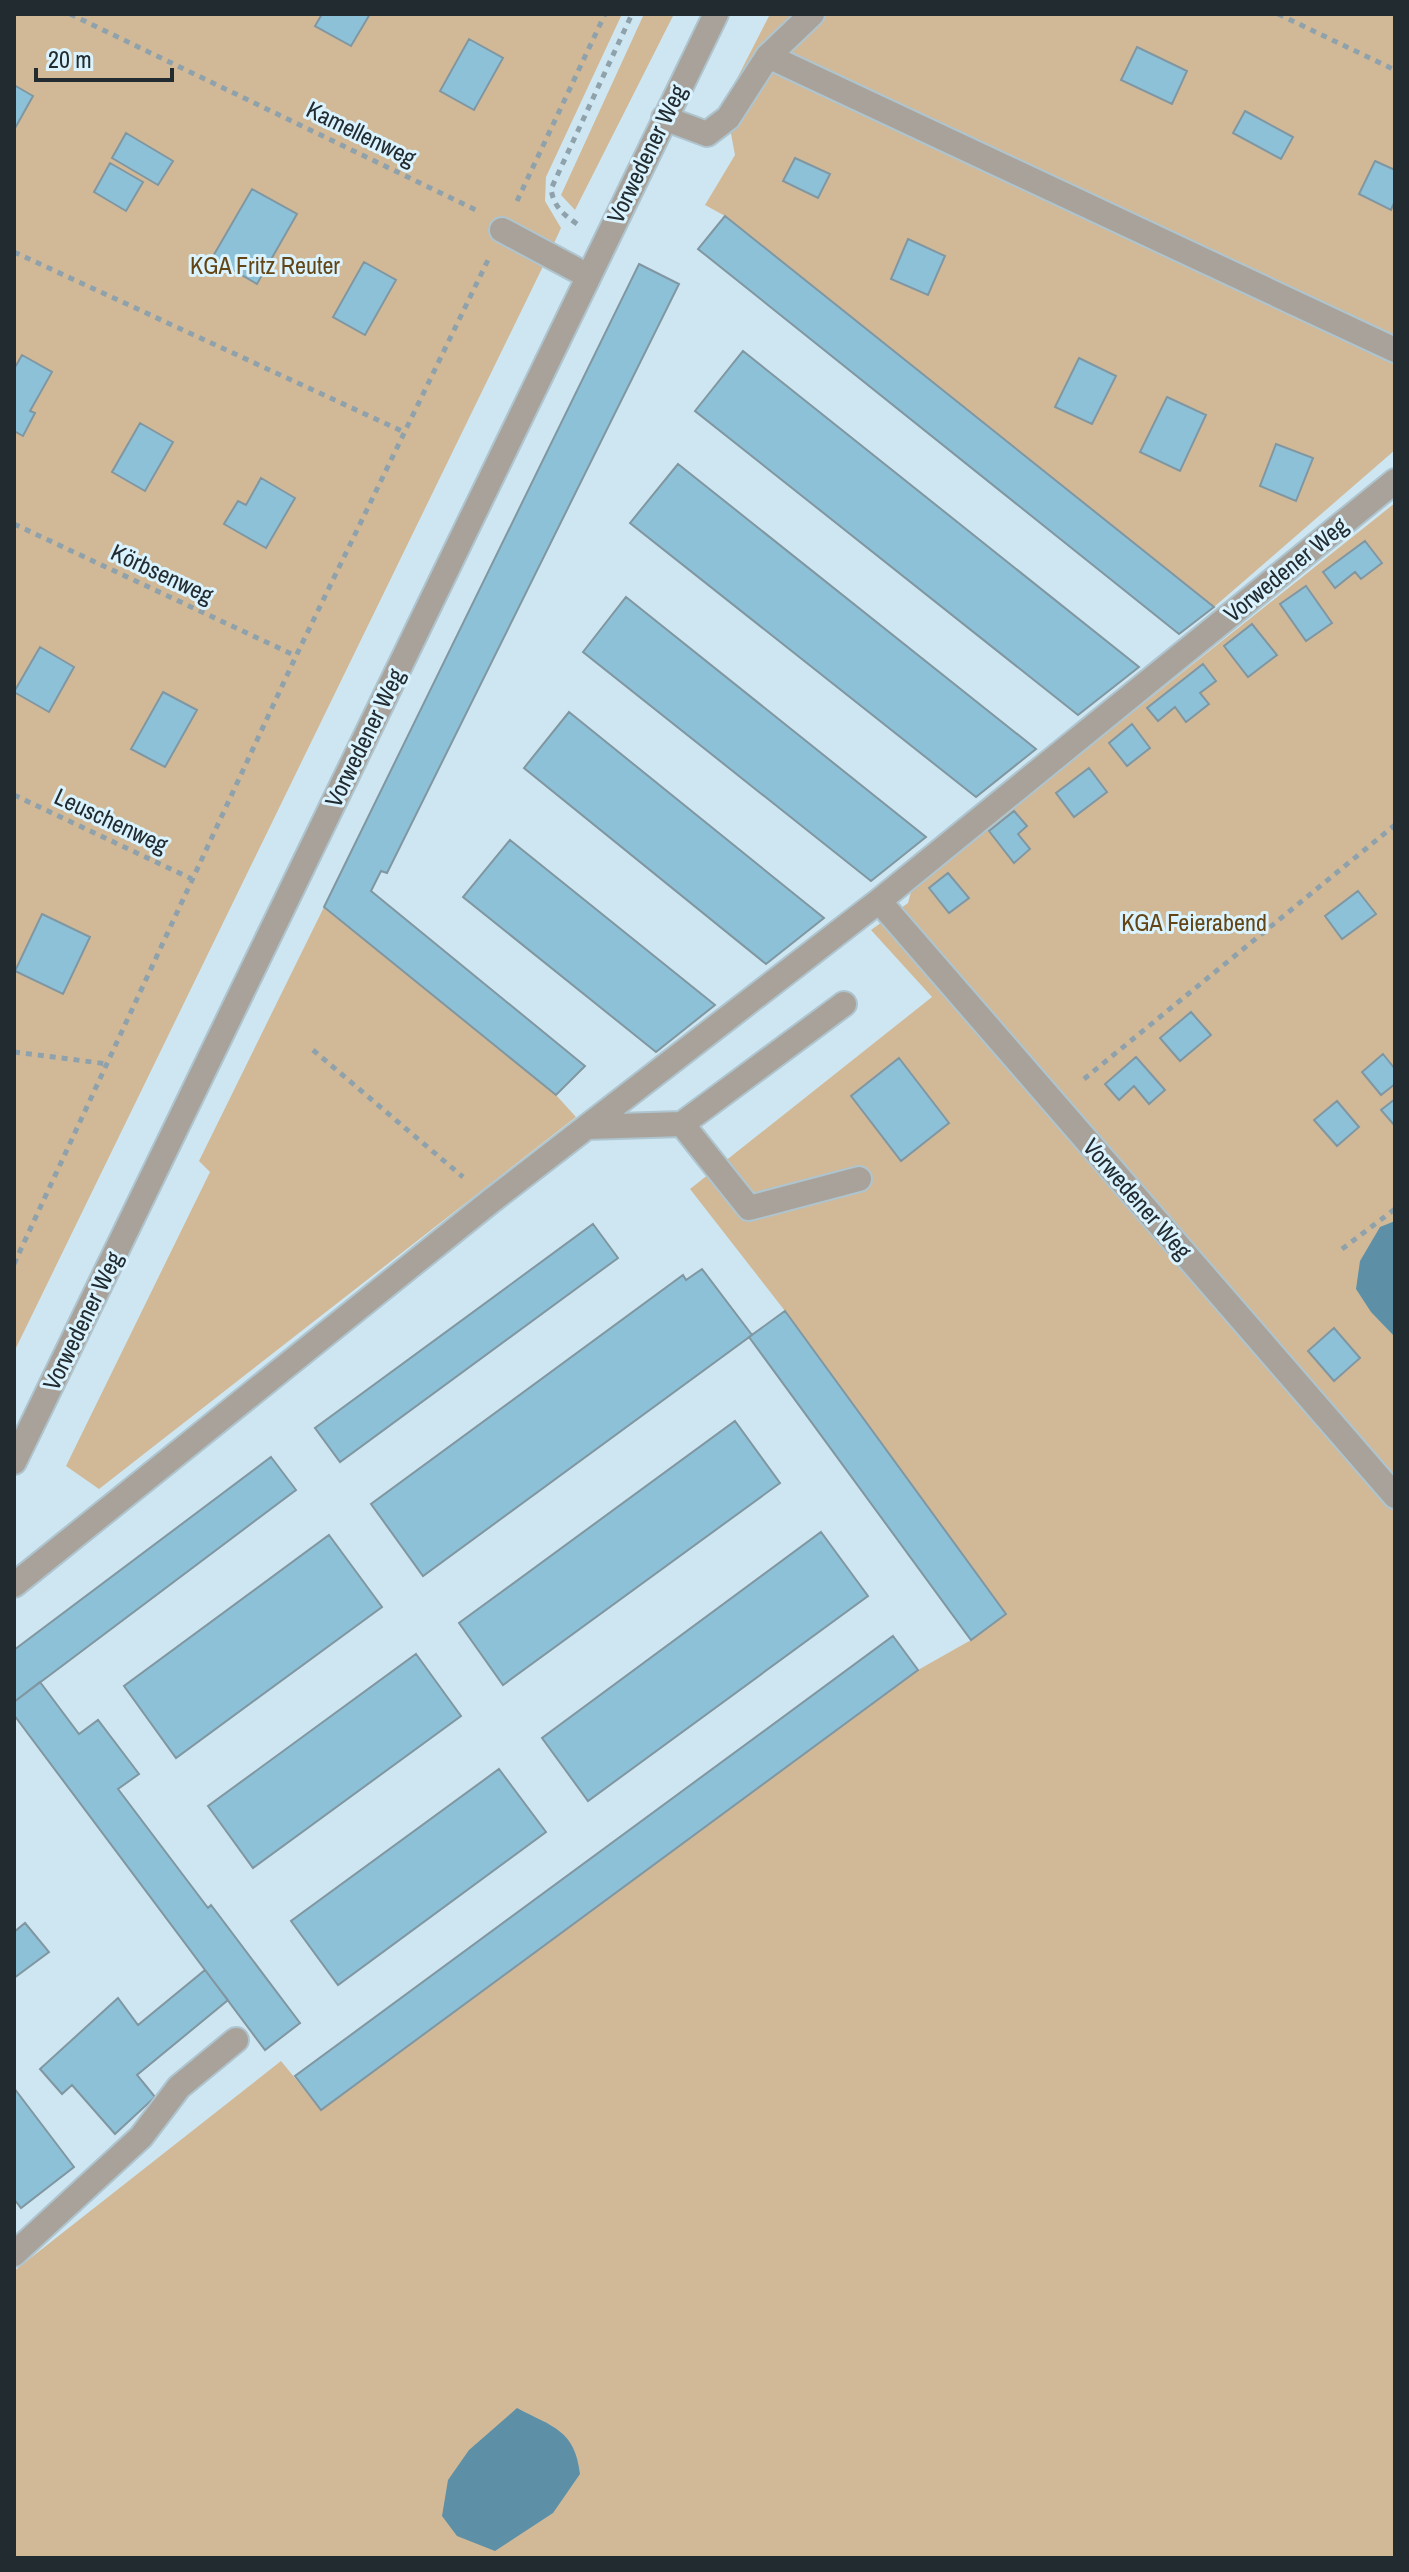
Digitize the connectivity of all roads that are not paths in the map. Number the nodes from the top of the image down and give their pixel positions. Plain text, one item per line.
1 (716, 14) edge
2 (812, 14) edge
3 (768, 56) junction
4 (664, 118) junction
5 (502, 230) dead end
6 (588, 276) junction
7 (1395, 350) edge
8 (1395, 481) edge
9 (879, 901) junction
10 (844, 1004) dead end
11 (682, 1124) junction
12 (587, 1127) junction
13 (859, 1179) dead end
14 (14, 1462) edge
15 (1395, 1496) edge
16 (14, 1585) edge
17 (236, 2040) dead end
18 (14, 2254) edge

1 - 4 street, Vorwedener Weg
2 - 3 street
3 - 4 street
3 - 7 street
4 - 6 street, Vorwedener Weg
5 - 6 street
6 - 14 street, Vorwedener Weg
8 - 9 street, Vorwedener Weg
9 - 12 street, Vorwedener Weg
9 - 15 street, Vorwedener Weg
10 - 11 street
11 - 12 street
11 - 13 street
12 - 16 street, Vorwedener Weg
17 - 18 street

